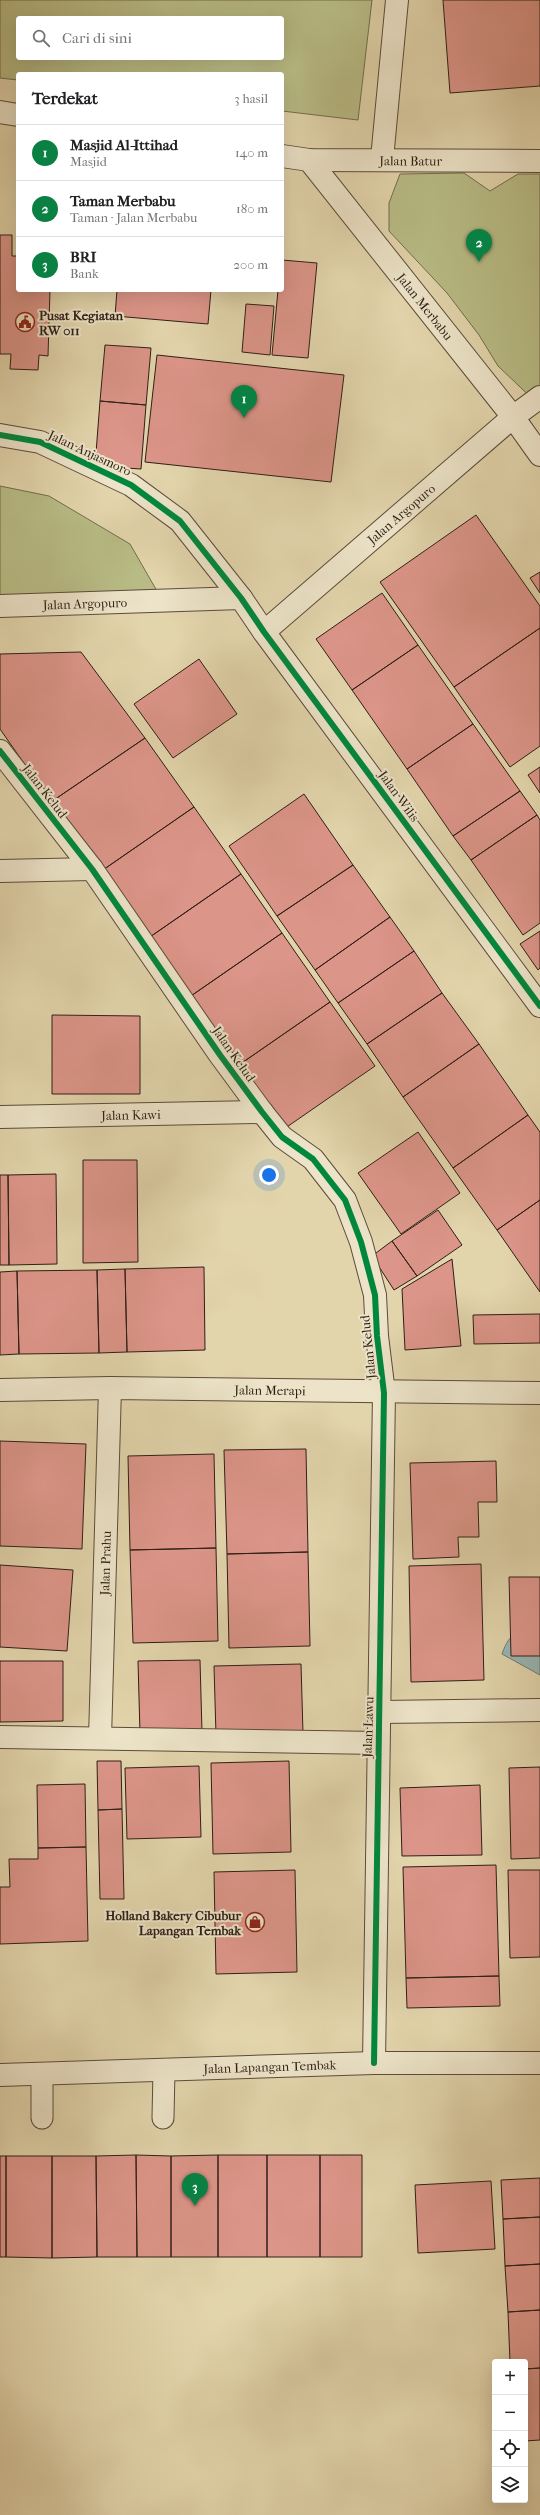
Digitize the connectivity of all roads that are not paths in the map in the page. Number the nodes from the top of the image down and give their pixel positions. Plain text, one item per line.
1 (397, 0) edge
2 (0, 112) edge
3 (16, 115) edge
4 (284, 156) edge
5 (382, 159) junction
6 (310, 160) junction
7 (540, 161) edge
8 (540, 397) edge
9 (513, 417) junction
10 (0, 435) edge
11 (540, 455) edge
12 (241, 598) junction
13 (0, 606) edge
14 (264, 632) junction
15 (0, 751) edge
16 (92, 869) junction
17 (0, 871) edge
18 (540, 1006) edge
19 (262, 1112) junction
20 (0, 1117) edge
21 (110, 1388) junction
22 (0, 1390) edge
23 (384, 1393) junction
24 (540, 1393) edge
25 (540, 1710) edge
26 (380, 1712) junction
27 (0, 1737) edge
28 (100, 1738) junction
29 (378, 1743) junction
30 (374, 2062) junction
31 (540, 2063) edge
32 (164, 2070) junction
33 (42, 2074) junction
34 (0, 2075) edge
35 (42, 2118) dead end
36 (163, 2118) dead end

1 - 5 street
2 - 3 street
4 - 6 street, Jalan Batur
5 - 6 street, Jalan Batur
5 - 7 street, Jalan Batur
6 - 9 street, Jalan Merbabu
8 - 9 street, Jalan Argopuro
9 - 11 street, Jalan Merbabu
9 - 14 street, Jalan Argopuro
10 - 12 street, Jalan Anjasmoro
12 - 13 street, Jalan Argopuro
12 - 14 street, Jalan Wilis
14 - 18 street, Jalan Wilis
15 - 16 street, Jalan Kelud
16 - 17 street
16 - 19 street, Jalan Kelud
19 - 20 street, Jalan Kawi
19 - 23 street, Jalan Kelud
21 - 22 street, Jalan Merapi
21 - 23 street, Jalan Merapi
21 - 28 street, Jalan Prahu
23 - 24 street, Jalan Merapi
23 - 26 street, Jalan Lawu
25 - 26 street
26 - 29 street, Jalan Lawu
27 - 28 street
28 - 29 street
29 - 30 street, Jalan Lawu
30 - 31 street, Jalan Lapangan Tembak
30 - 32 street, Jalan Lapangan Tembak
32 - 33 street, Jalan Lapangan Tembak
32 - 36 lane
33 - 34 street, Jalan Lapangan Tembak
33 - 35 lane

